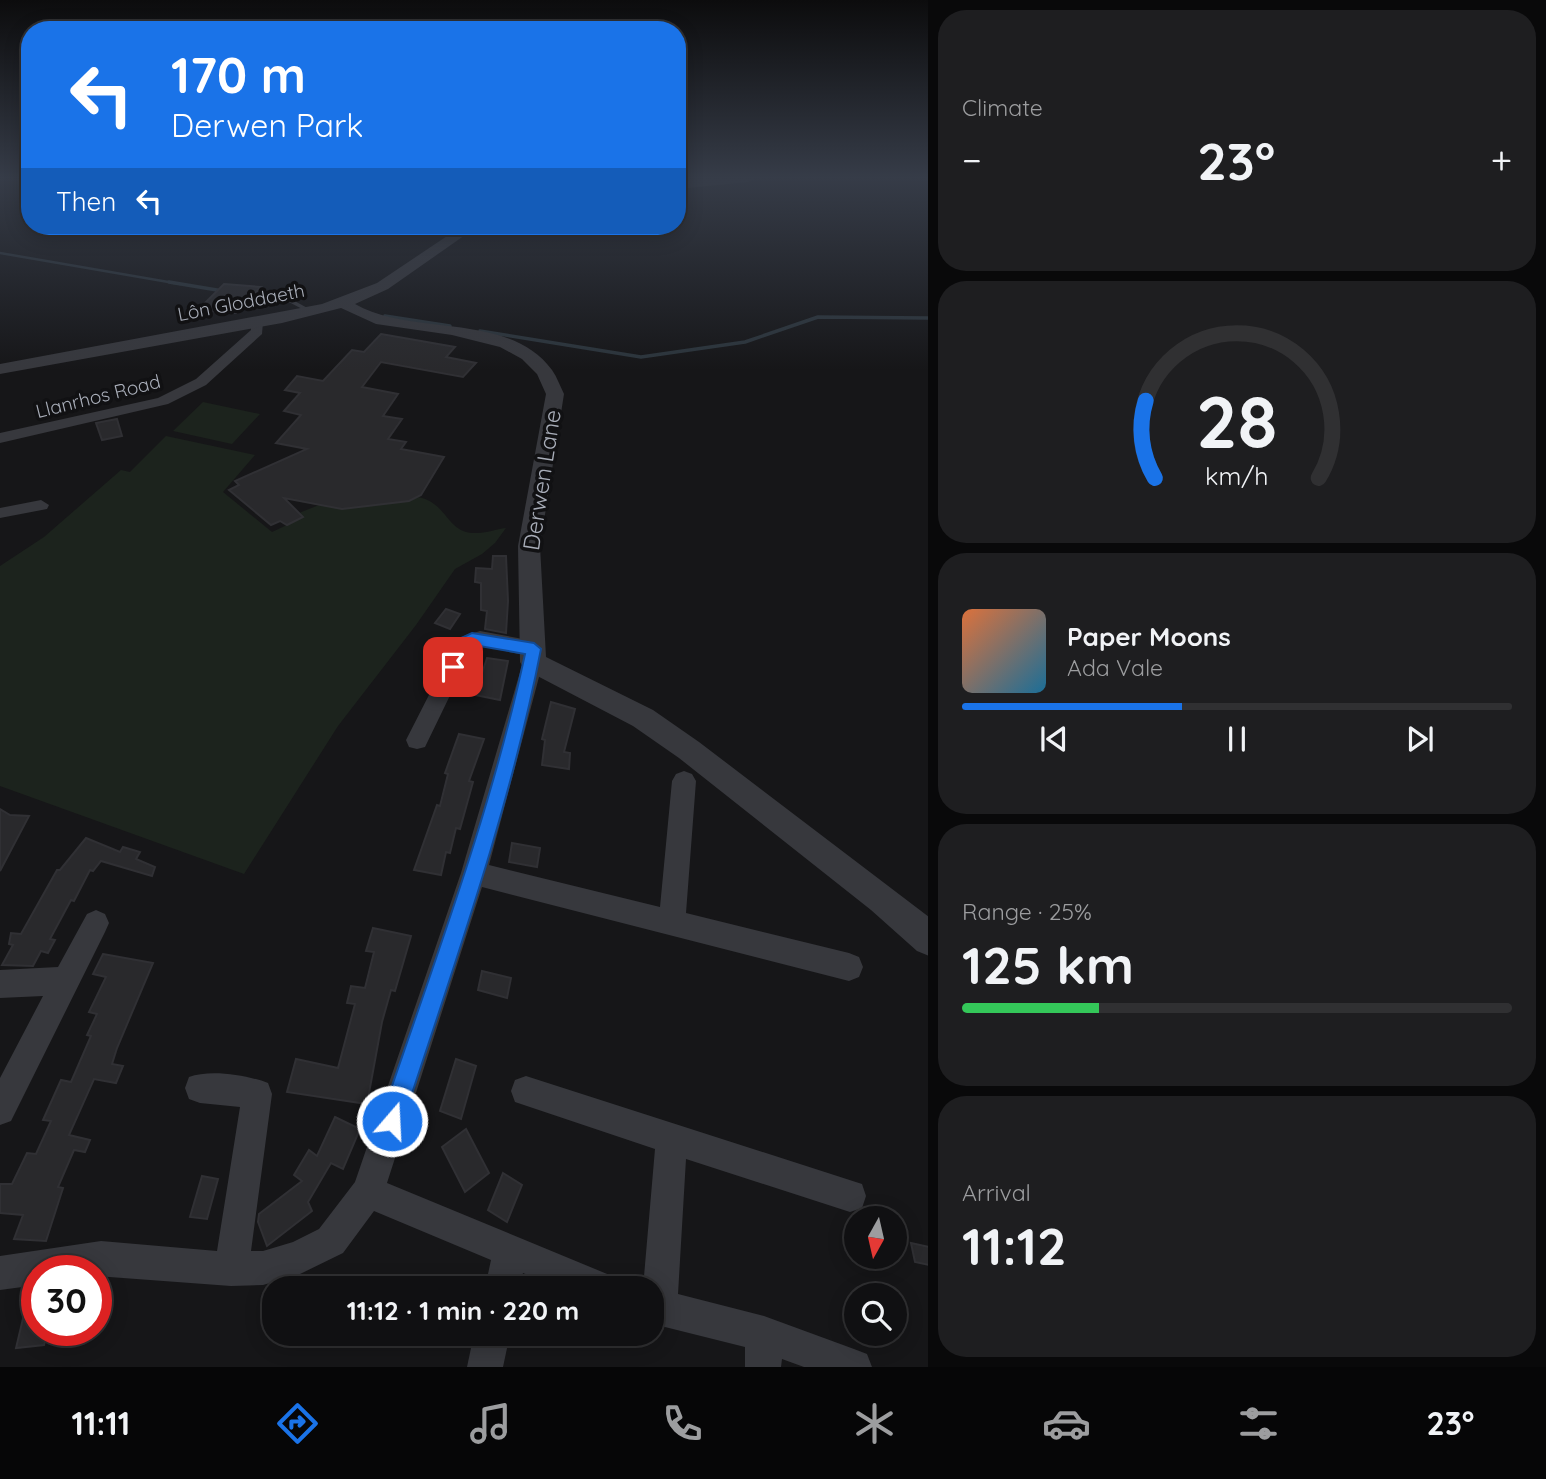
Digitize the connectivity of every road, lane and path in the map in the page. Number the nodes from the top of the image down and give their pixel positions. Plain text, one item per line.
1 (442, 243) edge
2 (289, 300) dead end
3 (342, 302) junction
4 (308, 310) junction
5 (257, 322) junction
6 (0, 369) edge
7 (0, 438) edge
8 (41, 505) dead end
9 (0, 513) edge
10 (533, 656) junction
11 (417, 740) dead end
12 (684, 781) dead end
13 (474, 873) junction
14 (96, 923) dead end
15 (672, 924) junction
16 (928, 939) edge
17 (849, 968) dead end
18 (66, 981) junction
19 (0, 984) edge
20 (200, 1088) dead end
21 (526, 1091) dead end
22 (0, 1110) edge
23 (672, 1139) junction
24 (368, 1192) junction
25 (850, 1196) dead end
26 (510, 1251) junction
27 (231, 1269) junction
28 (0, 1272) edge
29 (505, 1276) edge
30 (571, 1276) edge
31 (659, 1276) edge
32 (664, 1310) edge
33 (489, 1346) edge
34 (763, 1350) edge
35 (485, 1367) edge
36 (854, 1367) edge

1 - 3 street, Lôn Gloddaeth
2 - 4 lane
3 - 4 street, Lôn Gloddaeth
3 - 10 street, Derwen Lane
4 - 5 street, Lôn Gloddaeth
5 - 6 street, Lôn Gloddaeth
5 - 7 street, Llanrhos Road
8 - 9 street
10 - 11 street
10 - 13 street
10 - 16 street
12 - 15 street
13 - 15 street
13 - 24 street
14 - 18 street
15 - 17 street
18 - 19 street
18 - 22 street
20 - 27 street
21 - 23 street
23 - 25 street
23 - 31 street
24 - 26 street
24 - 27 street
26 - 29 street
26 - 30 street
27 - 28 street
32 - 34 street
33 - 35 street
34 - 36 street

